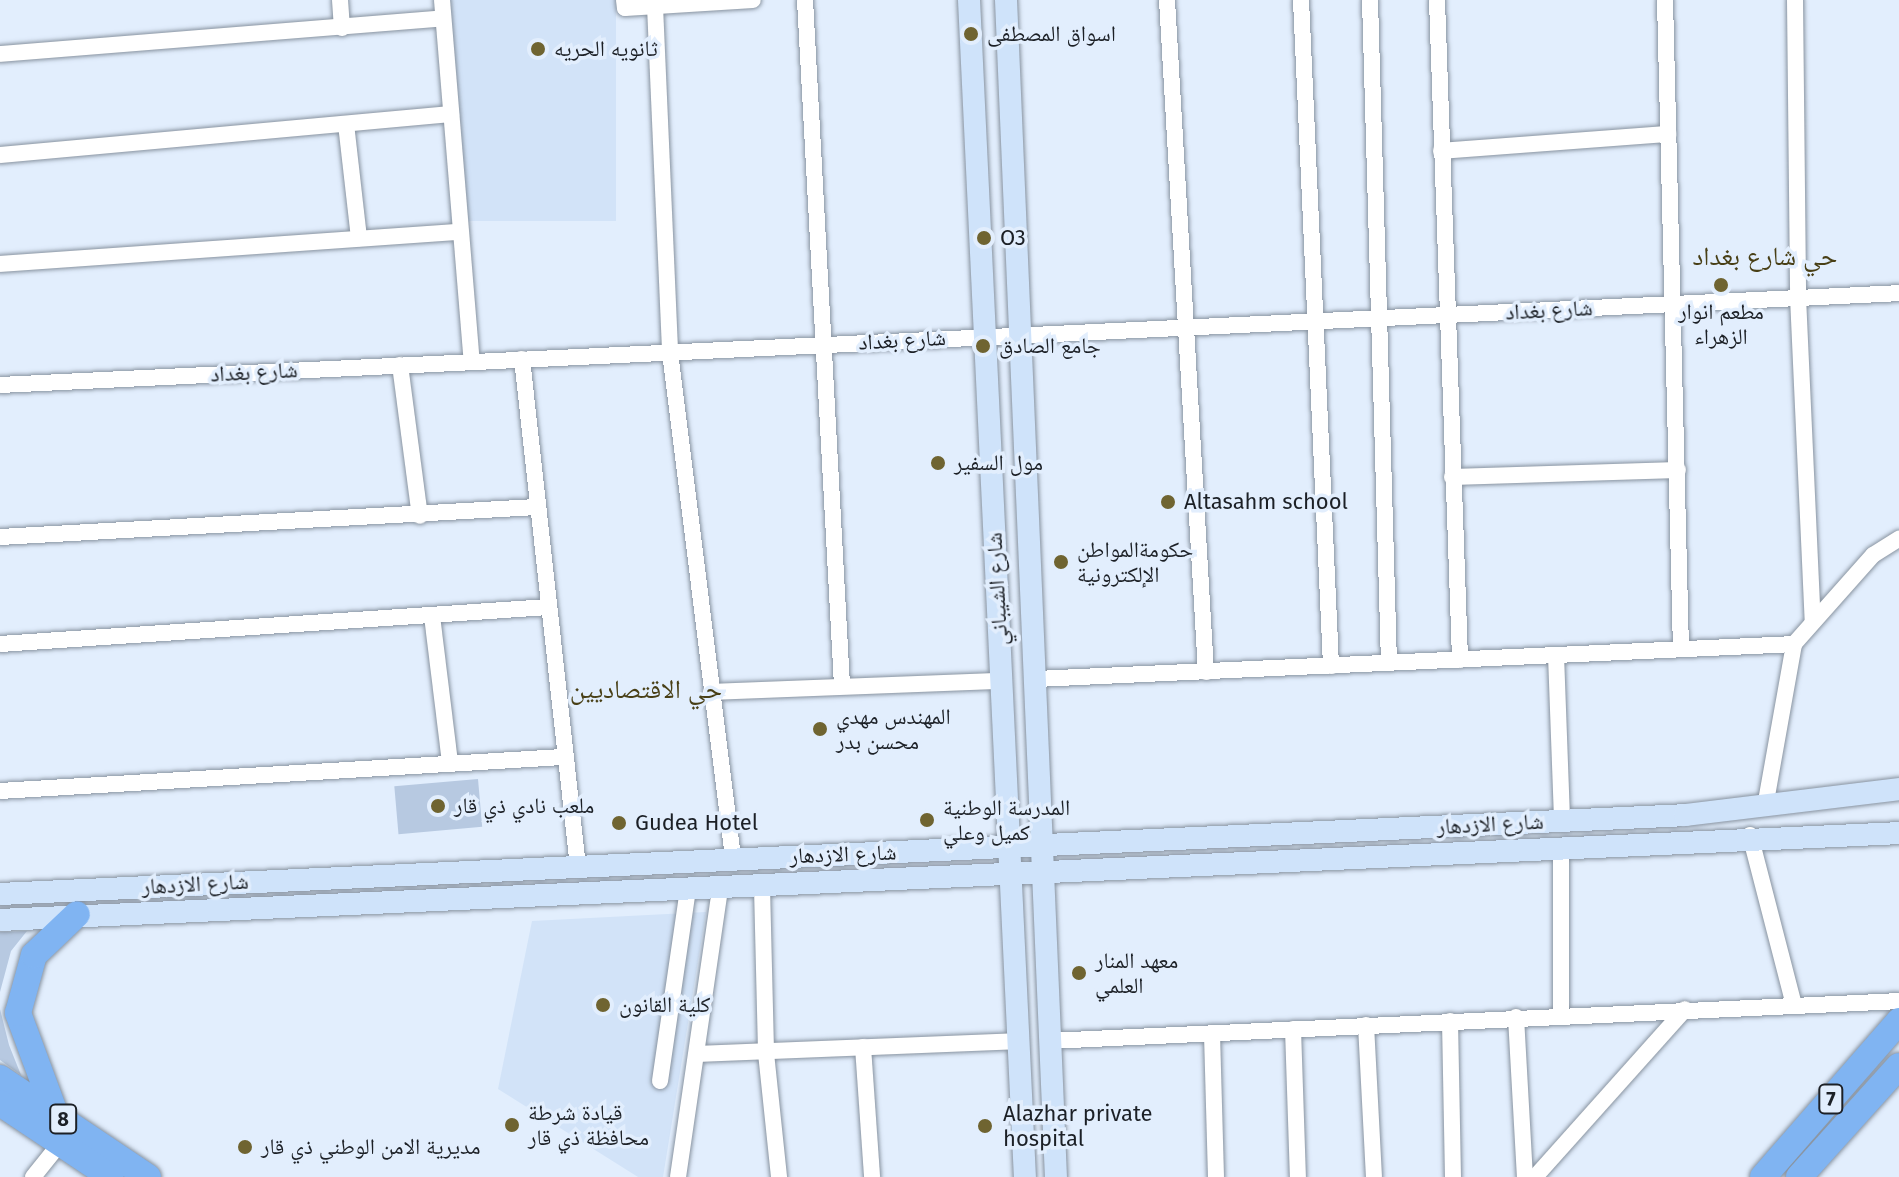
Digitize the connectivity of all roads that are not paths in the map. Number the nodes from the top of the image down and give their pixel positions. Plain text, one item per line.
1 (340, 0) edge
2 (442, 0) edge
3 (624, 0) edge
4 (753, 0) edge
5 (805, 0) edge
6 (969, 0) edge
7 (1006, 0) edge
8 (1167, 0) edge
9 (1301, 0) edge
10 (1370, 0) edge
11 (1437, 0) edge
12 (1665, 0) edge
13 (1795, 0) edge
14 (655, 6) junction
15 (443, 18) junction
16 (342, 28) junction
17 (0, 54) edge
18 (451, 114) junction
19 (346, 124) junction
20 (1668, 134) junction
21 (1441, 151) junction
22 (0, 155) edge
23 (459, 232) junction
24 (359, 238) junction
25 (0, 264) edge
26 (1899, 293) edge
27 (1798, 297) junction
28 (1671, 304) junction
29 (1445, 315) junction
30 (1382, 318) junction
31 (1315, 321) junction
32 (1187, 327) junction
33 (1020, 334) junction
34 (985, 335) junction
35 (825, 345) junction
36 (670, 352) junction
37 (522, 359) junction
38 (472, 362) junction
39 (400, 365) junction
40 (0, 385) edge
41 (1678, 470) junction
42 (1452, 477) junction
43 (536, 507) junction
44 (420, 516) junction
45 (0, 537) edge
46 (1899, 539) edge
47 (548, 607) junction
48 (432, 616) junction
49 (1813, 622) junction
50 (0, 644) edge
51 (1794, 644) junction
52 (1681, 649) junction
53 (1556, 655) junction
54 (1460, 660) junction
55 (1389, 663) junction
56 (1331, 666) junction
57 (1206, 672) junction
58 (1036, 679) junction
59 (1001, 681) junction
60 (842, 685) junction
61 (711, 692) junction
62 (563, 757) junction
63 (450, 762) junction
64 (1899, 789) edge
65 (0, 791) edge
66 (1765, 807) junction
67 (1562, 821) junction
68 (1460, 826) junction
69 (1899, 833) edge
70 (1750, 835) junction
71 (1041, 846) junction
72 (1009, 847) junction
73 (1561, 849) junction
74 (1462, 855) junction
75 (733, 858) junction
76 (578, 867) junction
77 (418, 873) junction
78 (1042, 876) junction
79 (1010, 877) junction
80 (762, 887) junction
81 (720, 889) junction
82 (688, 890) junction
83 (0, 894) edge
84 (419, 899) junction
85 (77, 914) junction
86 (0, 920) edge
87 (1899, 1001) edge
88 (1794, 1005) junction
89 (1685, 1009) junction
90 (1561, 1014) junction
91 (1516, 1017) junction
92 (1450, 1021) junction
93 (1899, 1021) edge
94 (1366, 1025) junction
95 (1293, 1029) junction
96 (1212, 1034) junction
97 (1020, 1041) junction
98 (1049, 1041) junction
99 (863, 1047) junction
100 (766, 1053) junction
101 (698, 1054) junction
102 (1899, 1066) edge
103 (0, 1078) edge
104 (660, 1081) dead end
105 (0, 1103) edge
106 (55, 1113) junction
107 (0, 1124) edge
108 (61, 1142) junction
109 (33, 1177) edge
110 (111, 1177) edge
111 (148, 1177) edge
112 (678, 1177) edge
113 (779, 1177) edge
114 (872, 1177) edge
115 (1025, 1177) edge
116 (1056, 1177) edge
117 (1216, 1177) edge
118 (1298, 1177) edge
119 (1374, 1177) edge
120 (1453, 1177) edge
121 (1525, 1177) edge
122 (1535, 1177) edge
123 (1763, 1177) edge
124 (1799, 1177) edge

1 - 16 street
2 - 15 street
3 - 14 street
4 - 14 street
5 - 35 street
6 - 34 main road, شارع الشيباني
7 - 33 main road, شارع الشيباني
8 - 32 street
9 - 31 street
10 - 30 street
11 - 21 street
12 - 20 street
13 - 27 street
14 - 36 street
15 - 16 street
15 - 18 street
16 - 17 street
18 - 19 street
18 - 23 street
19 - 22 street
19 - 24 street
20 - 21 street
20 - 28 street
21 - 29 street
23 - 24 street
23 - 38 street
24 - 25 street
26 - 27 street, شارع بغداد
27 - 28 street, شارع بغداد
27 - 49 street
28 - 29 street, شارع بغداد
28 - 41 street
29 - 30 street, شارع بغداد
29 - 42 street
30 - 31 street, شارع بغداد
30 - 55 street
31 - 32 street, شارع بغداد
31 - 56 street
32 - 33 street, شارع بغداد
32 - 57 street
33 - 34 street, شارع بغداد
33 - 58 main road, شارع الشيباني
34 - 35 street, شارع بغداد
34 - 59 main road, شارع الشيباني
35 - 36 street, شارع بغداد
35 - 60 street
36 - 37 street, شارع بغداد
36 - 61 street
37 - 38 street, شارع بغداد
37 - 43 street
38 - 39 street, شارع بغداد
39 - 40 street, شارع بغداد
39 - 44 street
41 - 42 street
41 - 52 street
42 - 54 street
43 - 44 street
43 - 47 street
44 - 45 street
46 - 49 street
47 - 48 street
47 - 62 street
48 - 50 street
48 - 63 street
49 - 51 street
51 - 52 street
51 - 66 street
52 - 53 street
53 - 54 street
53 - 67 street
54 - 55 street
55 - 56 street
56 - 57 street
57 - 58 street
58 - 71 main road, شارع الشيباني
59 - 60 street
59 - 72 main road, شارع الشيباني
60 - 61 street
61 - 75 street
62 - 63 street
62 - 76 street
63 - 65 street
64 - 66 main road, شارع الازدهار
66 - 67 main road, شارع الازدهار
67 - 68 main road, شارع الازدهار
68 - 71 main road, شارع الازدهار
68 - 74 main road
69 - 70 main road, شارع الازدهار
70 - 73 main road, شارع الازدهار
70 - 88 street
71 - 72 main road, شارع الازدهار
71 - 78 main road, شارع الشيباني
72 - 75 main road, شارع الازدهار
72 - 79 main road, شارع الشيباني
73 - 74 main road, شارع الازدهار
73 - 90 street
74 - 78 main road, شارع الازدهار
75 - 76 main road, شارع الازدهار
76 - 77 main road, شارع الازدهار
77 - 83 main road, شارع الازدهار
77 - 84 main road
78 - 79 main road, شارع الازدهار
78 - 98 main road, شارع الشيباني
79 - 80 main road, شارع الازدهار
79 - 97 main road, شارع الشيباني
80 - 81 main road, شارع الازدهار
80 - 100 street
81 - 82 main road, شارع الازدهار
81 - 101 street
82 - 84 main road, شارع الازدهار
82 - 104 street
84 - 85 main road, شارع الازدهار
85 - 86 main road, شارع الازدهار
85 - 106 highway
87 - 88 street
88 - 89 street
89 - 90 street
89 - 122 street
90 - 91 street
91 - 92 street
91 - 121 street
92 - 94 street
92 - 120 street
93 - 123 highway, 7
94 - 95 street
94 - 119 street
95 - 96 street
95 - 118 street
96 - 98 street
96 - 117 street
97 - 99 street
97 - 115 main road, شارع الشيباني
98 - 116 main road, شارع الشيباني
99 - 100 street
99 - 114 street
100 - 101 street
100 - 113 street
101 - 112 street
102 - 124 highway, 7
103 - 106 highway, 8
105 - 108 highway, 8
106 - 111 highway, 8
107 - 108 highway
108 - 109 street
108 - 110 highway, 8

